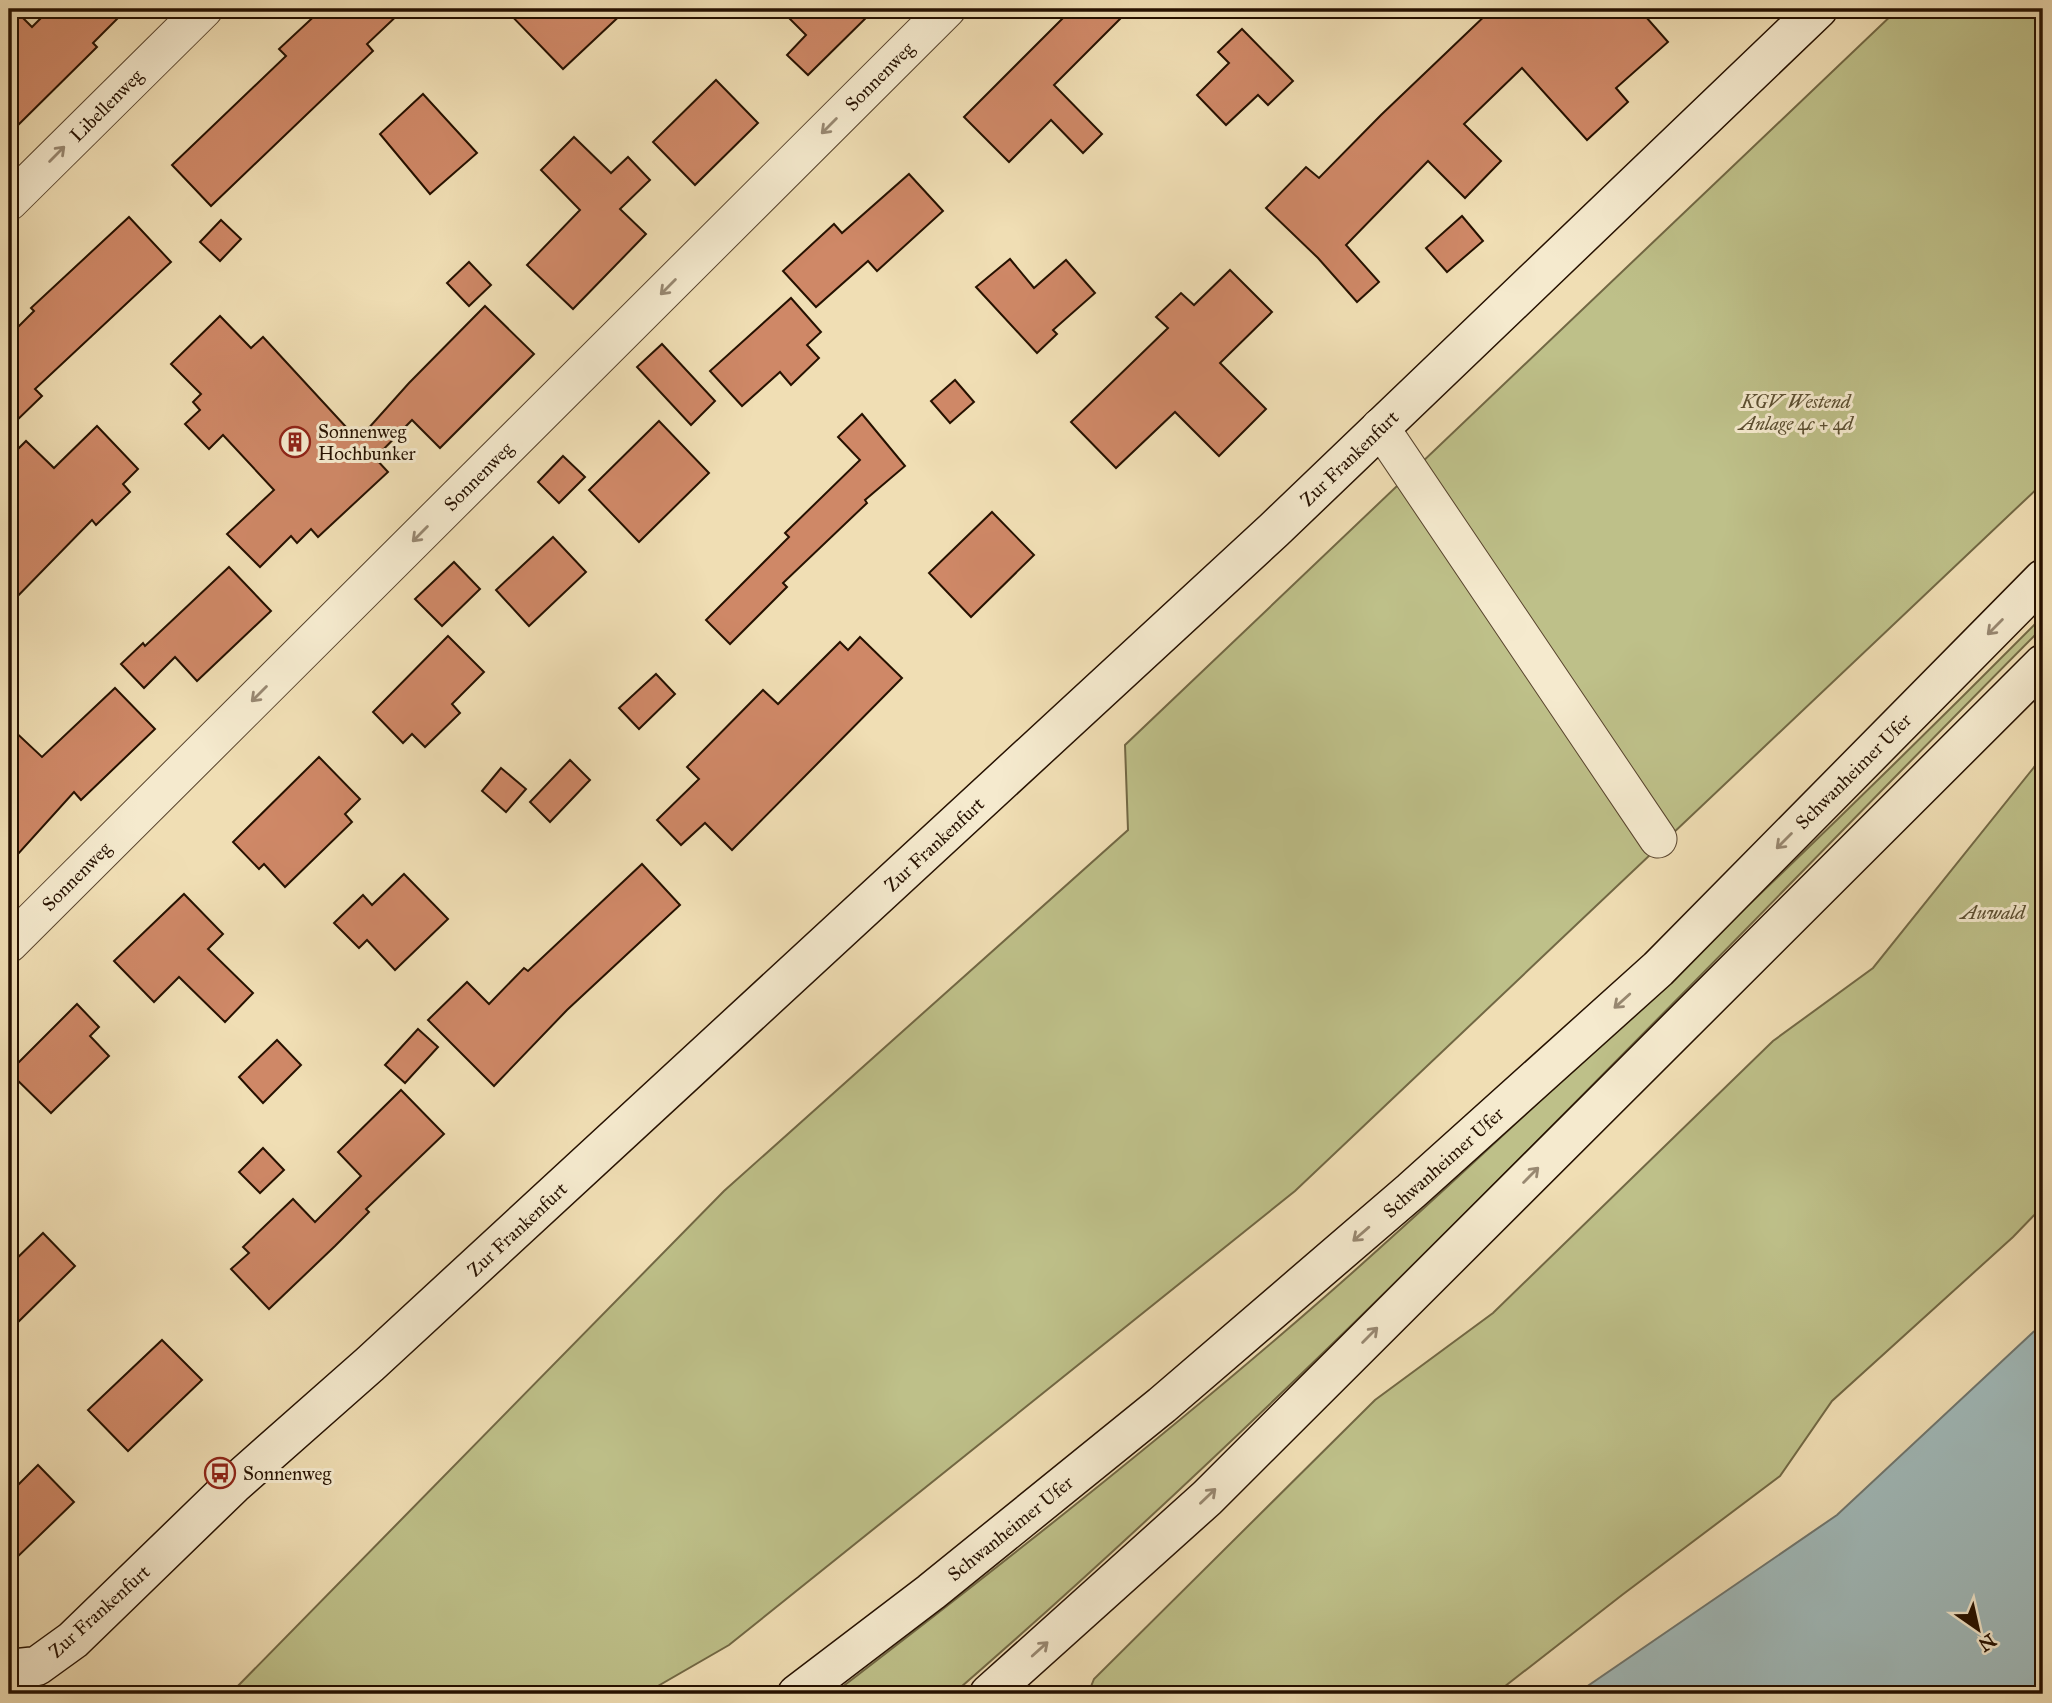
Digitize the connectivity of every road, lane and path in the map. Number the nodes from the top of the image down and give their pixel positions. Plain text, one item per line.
1 (204, 9) edge
2 (947, 9) edge
3 (1818, 9) edge
4 (9, 202) edge
5 (1380, 427) junction
6 (2043, 579) edge
7 (2043, 664) edge
8 (1658, 839) dead end
9 (9, 944) edge
10 (23, 1668) edge
11 (797, 1694) edge
12 (989, 1694) edge

4 -> 1 street, Libellenweg
2 -> 9 street, Sonnenweg
3 - 5 main road, Zur Frankenfurt
5 - 8 street
5 - 10 main road, Zur Frankenfurt
6 -> 11 main road, Schwanheimer Ufer
12 -> 7 main road

